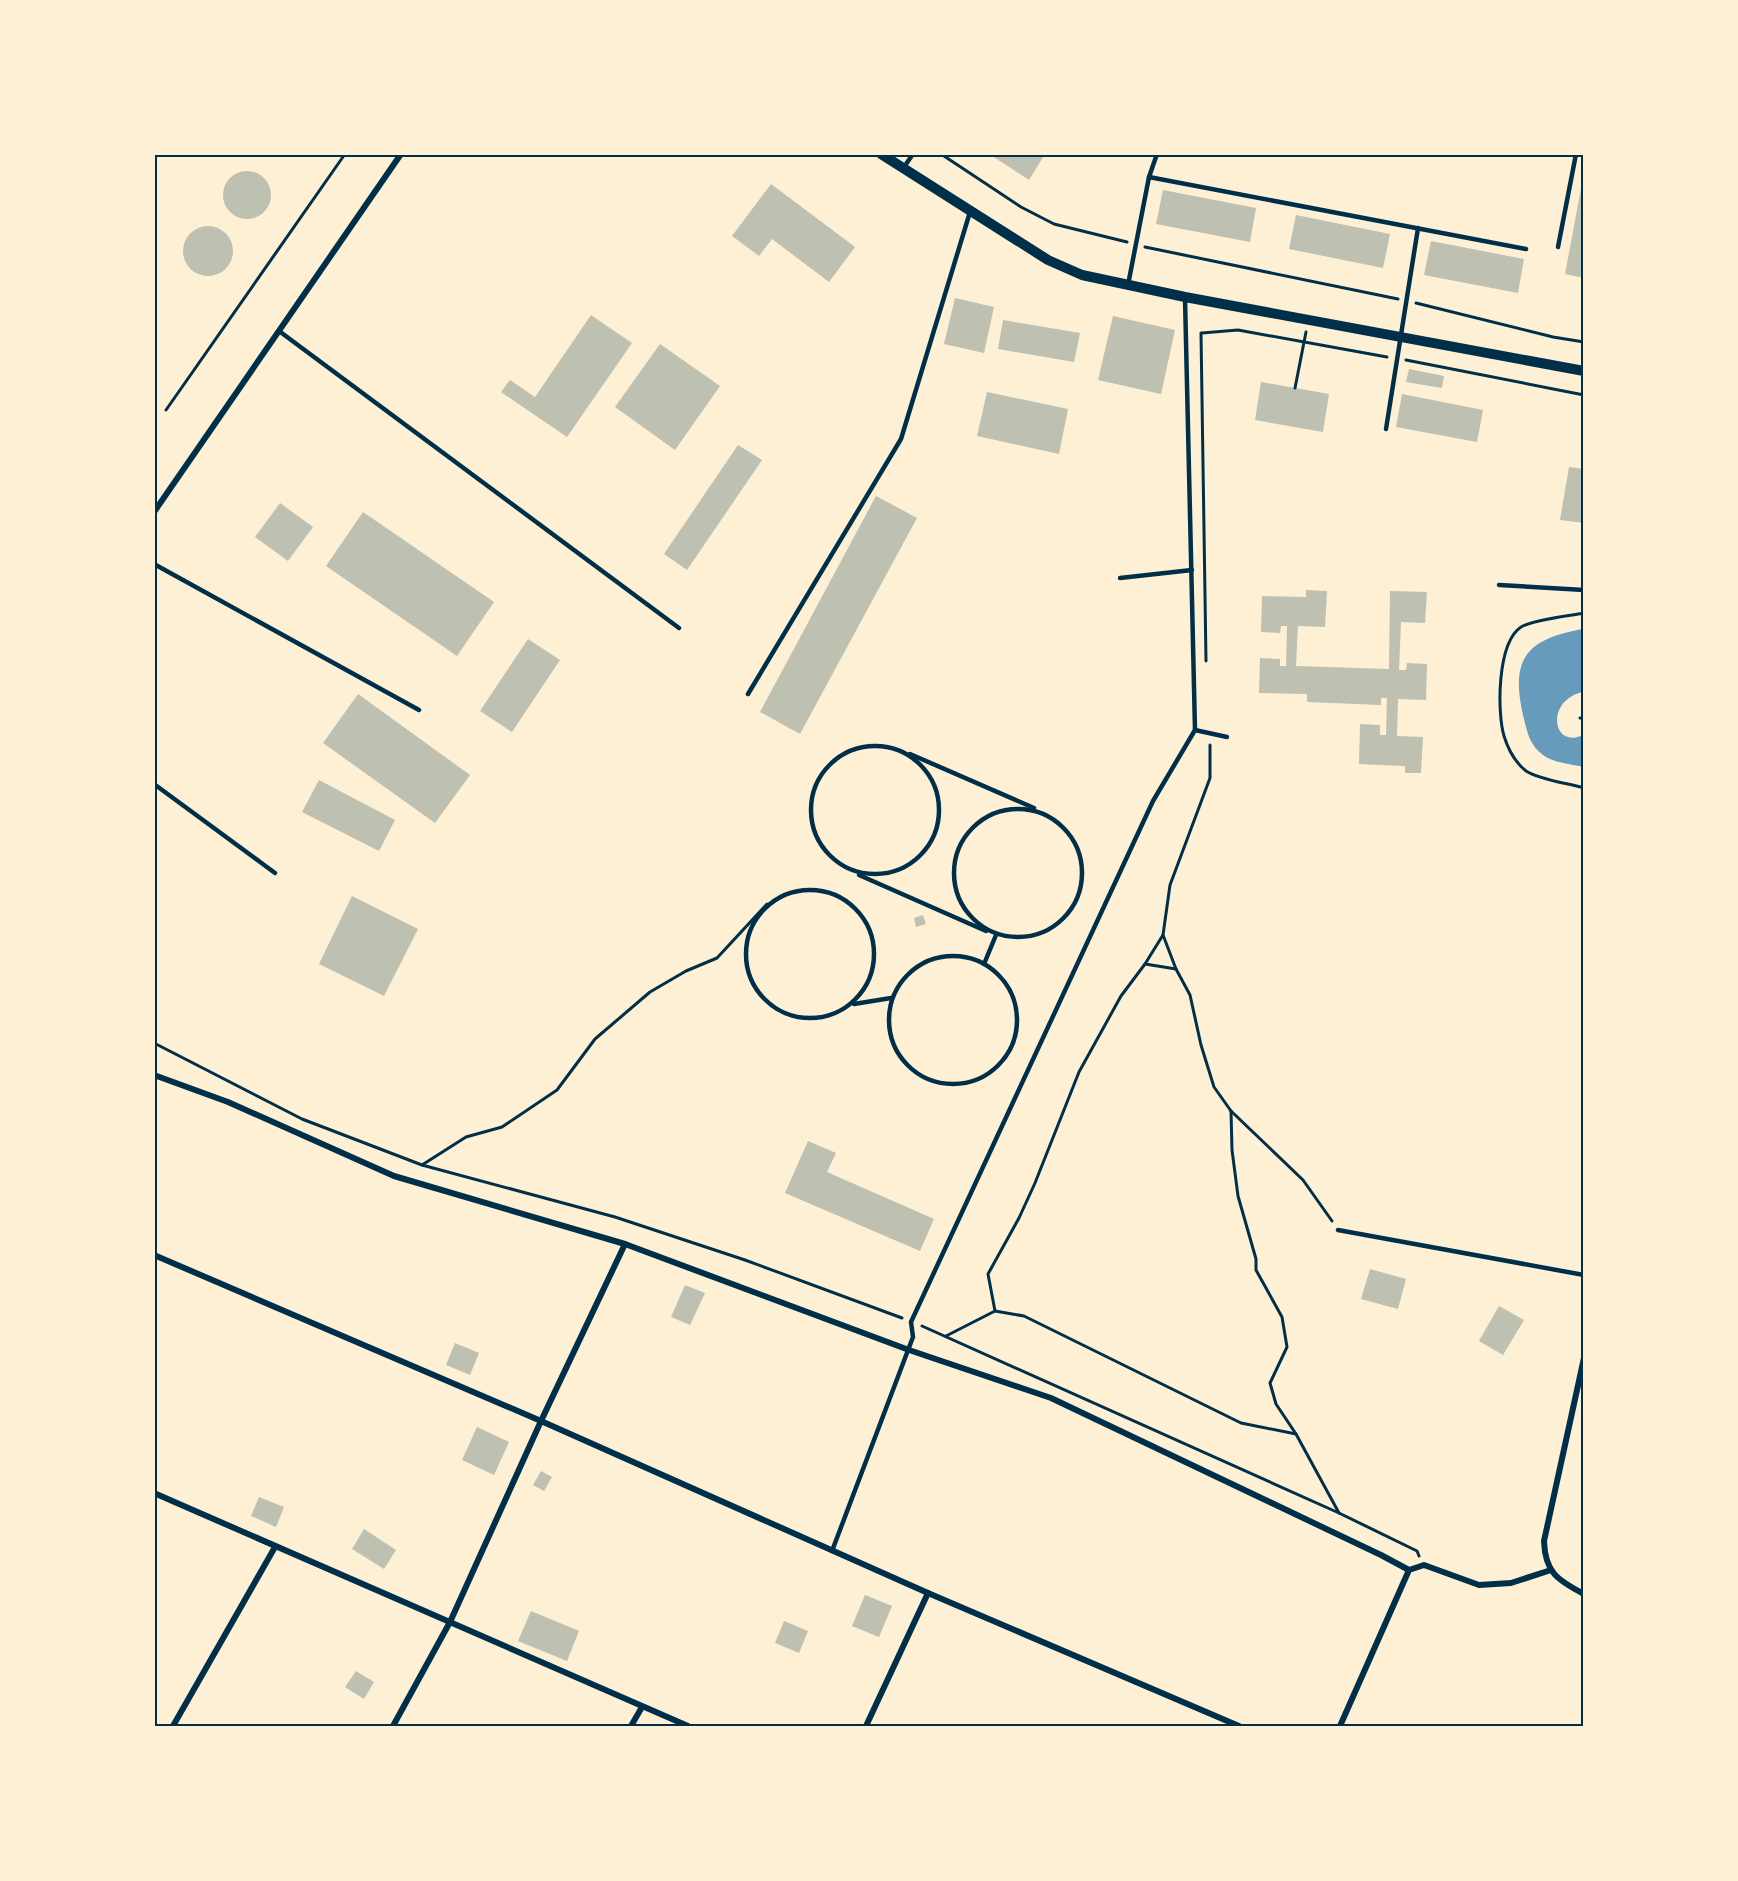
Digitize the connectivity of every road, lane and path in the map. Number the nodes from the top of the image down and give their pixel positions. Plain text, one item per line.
1 (345, 154) edge
2 (401, 154) edge
3 (881, 154) edge
4 (913, 154) edge
5 (941, 154) edge
6 (1157, 154) edge
7 (1576, 154) edge
8 (903, 169) junction
9 (1149, 177) junction
10 (970, 212) junction
11 (1418, 228) junction
12 (1136, 244) junction
13 (1558, 248) dead end
14 (1526, 249) dead end
15 (1128, 285) junction
16 (1185, 297) junction
17 (1407, 300) junction
18 (1309, 319) junction
19 (279, 331) junction
20 (1201, 333) dead end
21 (1400, 336) junction
22 (1584, 342) edge
23 (1584, 371) edge
24 (1295, 388) dead end
25 (166, 410) dead end
26 (1386, 429) dead end
27 (154, 512) edge
28 (154, 564) edge
29 (1192, 570) junction
30 (1120, 578) dead end
31 (1499, 585) dead end
32 (1584, 590) edge
33 (1584, 613) edge
34 (679, 628) dead end
35 (1206, 665) dead end
36 (748, 694) dead end
37 (419, 710) dead end
38 (1195, 730) junction
39 (1210, 733) junction
40 (1227, 737) dead end
41 (896, 748) junction
42 (154, 784) edge
43 (1584, 788) edge
44 (1039, 811) junction
45 (276, 873) dead end
46 (854, 873) junction
47 (767, 904) junction
48 (1162, 935) junction
49 (997, 936) junction
50 (984, 964) junction
51 (1145, 964) junction
52 (1176, 969) junction
53 (891, 998) junction
54 (854, 1004) junction
55 (154, 1042) edge
56 (154, 1075) edge
57 (1231, 1111) junction
58 (422, 1165) junction
59 (1338, 1230) joint
60 (625, 1244) junction
61 (154, 1256) edge
62 (1584, 1275) edge
63 (995, 1311) junction
64 (912, 1322) junction
65 (946, 1336) junction
66 (909, 1350) junction
67 (1584, 1358) edge
68 (541, 1421) junction
69 (1296, 1434) junction
70 (154, 1493) edge
71 (1339, 1513) junction
72 (275, 1547) junction
73 (832, 1551) junction
74 (1424, 1565) junction
75 (1409, 1570) junction
76 (1551, 1570) junction
77 (928, 1593) junction
78 (1584, 1594) edge
79 (450, 1622) junction
80 (642, 1707) junction
81 (174, 1726) edge
82 (393, 1726) edge
83 (632, 1726) edge
84 (688, 1726) edge
85 (866, 1726) edge
86 (1239, 1726) edge
87 (1340, 1726) edge

1 - 25 path
2 - 19 street
3 - 8 street
4 - 8 lane
5 - 12 path
6 - 9 lane
7 - 13 lane
8 - 10 street
9 - 11 lane
9 - 12 lane
10 - 15 street
10 - 36 lane
11 - 14 lane
11 - 17 lane
12 - 15 lane
12 - 17 path
15 - 16 street
16 - 18 street
16 - 29 lane
17 - 21 lane
17 - 22 path
18 - 21 street
18 - 24 path
19 - 27 street
19 - 34 lane
20 - 35 path
21 - 23 street
21 - 26 lane
28 - 37 lane
29 - 30 lane
29 - 38 lane
31 - 32 lane
33 - 43 path
38 - 39 lane
38 - 64 lane
39 - 40 lane
39 - 48 path
41 - 44 lane
41 - 46 lane
41 - 46 lane
42 - 45 lane
44 - 49 lane
44 - 49 lane
46 - 49 lane
47 - 54 lane
47 - 54 lane
47 - 58 path
48 - 51 path
48 - 52 path
49 - 50 lane
50 - 53 lane
50 - 53 lane
51 - 52 path
51 - 63 path
52 - 57 path
53 - 54 lane
55 - 58 path
56 - 60 street
57 - 59 path
57 - 69 path
58 - 64 path
59 - 62 lane
60 - 66 street
60 - 68 street
61 - 68 street
63 - 65 path
63 - 69 path
64 - 65 path
64 - 66 lane
65 - 71 path
66 - 73 lane
66 - 75 street
67 - 76 street
68 - 73 street
68 - 79 street
69 - 71 path
70 - 72 street
71 - 74 path
72 - 79 street
72 - 81 street
73 - 77 street
74 - 75 street
74 - 76 street
75 - 87 street
76 - 78 street
77 - 85 street
77 - 86 street
79 - 80 street
79 - 82 street
80 - 83 street
80 - 84 street

